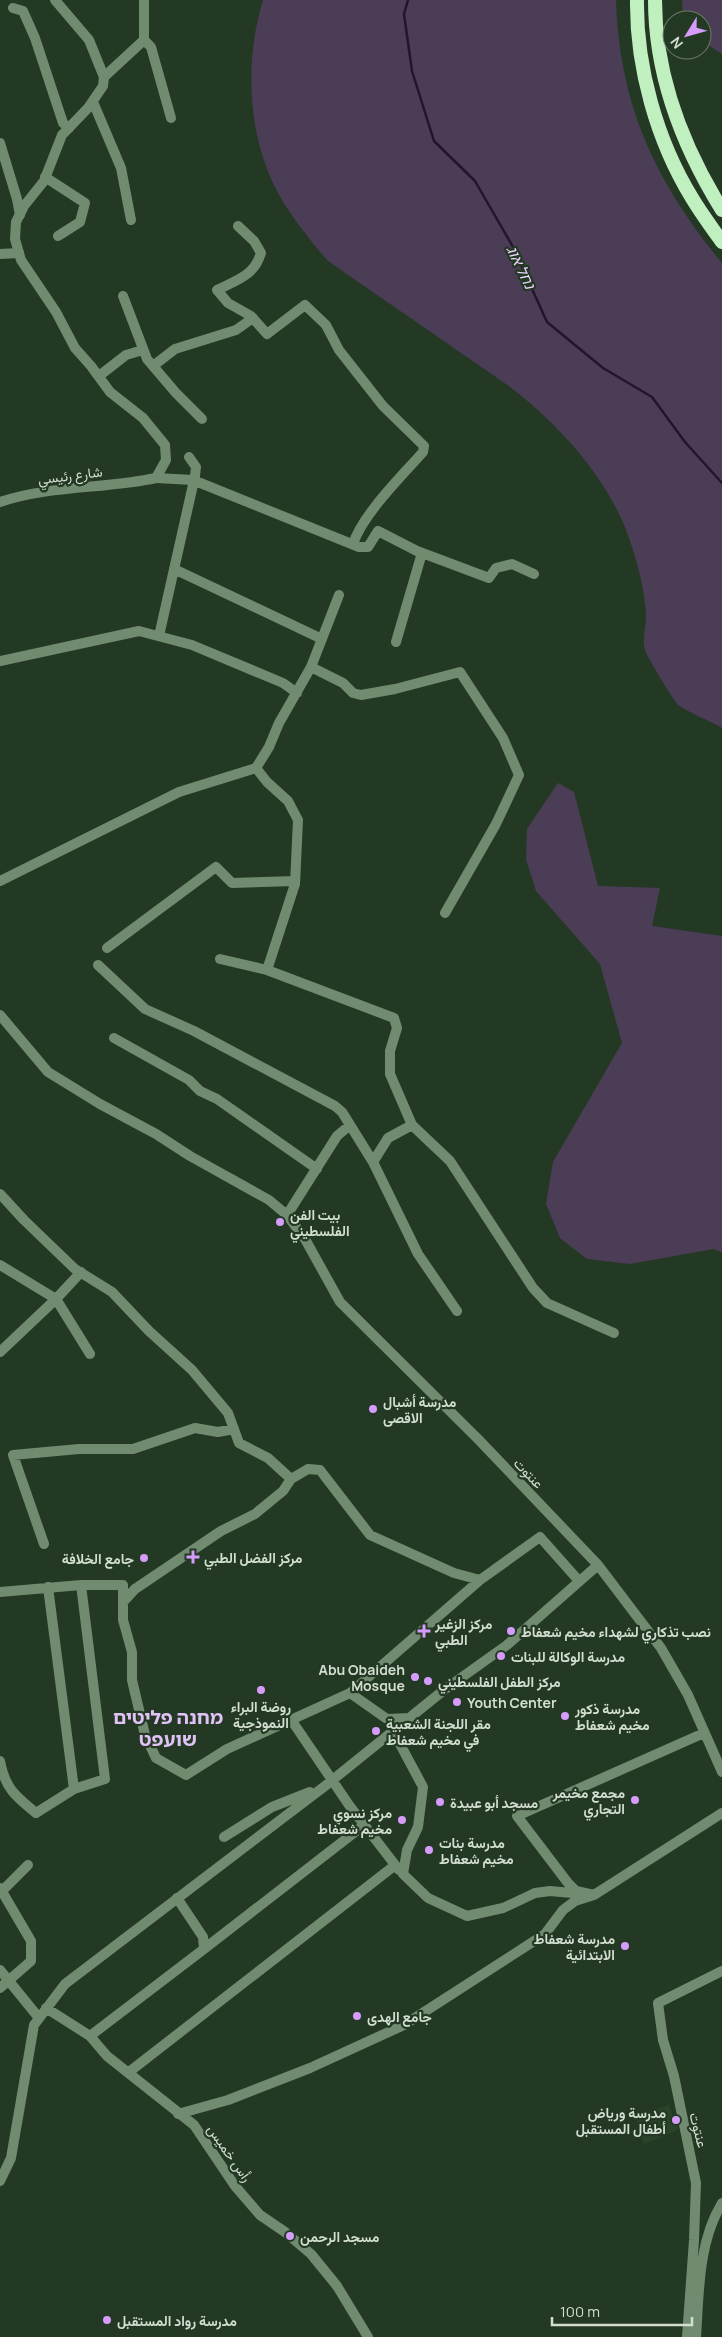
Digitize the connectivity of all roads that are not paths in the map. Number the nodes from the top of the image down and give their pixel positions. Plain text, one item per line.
1 (55, 0) edge
2 (144, 0) edge
3 (637, 0) edge
4 (655, 0) edge
5 (14, 8) dead end
6 (144, 40) junction
7 (104, 77) junction
8 (93, 102) junction
9 (171, 118) dead end
10 (68, 128) junction
11 (0, 143) edge
12 (45, 177) junction
13 (722, 210) edge
14 (20, 215) junction
15 (131, 220) dead end
16 (238, 226) dead end
17 (58, 236) dead end
18 (722, 242) edge
19 (19, 253) junction
20 (0, 254) edge
21 (123, 296) dead end
22 (253, 318) junction
23 (143, 350) junction
24 (153, 366) junction
25 (99, 376) junction
26 (202, 419) dead end
27 (189, 456) dead end
28 (156, 478) junction
29 (193, 480) junction
30 (0, 502) edge
31 (353, 544) junction
32 (422, 553) junction
33 (174, 569) junction
34 (534, 574) dead end
35 (339, 595) dead end
36 (159, 636) junction
37 (322, 639) junction
38 (396, 642) dead end
39 (0, 660) edge
40 (311, 668) junction
41 (297, 693) junction
42 (256, 768) junction
43 (0, 881) edge
44 (295, 881) junction
45 (445, 913) dead end
46 (107, 948) dead end
47 (220, 959) dead end
48 (98, 964) dead end
49 (268, 970) junction
50 (0, 1015) edge
51 (114, 1038) dead end
52 (412, 1125) junction
53 (350, 1126) junction
54 (373, 1162) junction
55 (317, 1169) junction
56 (0, 1194) edge
57 (287, 1215) junction
58 (0, 1265) edge
59 (81, 1272) junction
60 (56, 1299) junction
61 (456, 1311) dead end
62 (614, 1333) dead end
63 (0, 1352) edge
64 (90, 1354) dead end
65 (234, 1429) junction
66 (291, 1479) junction
67 (44, 1544) dead end
68 (598, 1565) junction
69 (480, 1580) junction
70 (579, 1581) junction
71 (81, 1585) junction
72 (48, 1588) junction
73 (0, 1592) edge
74 (123, 1602) junction
75 (350, 1693) junction
76 (409, 1718) junction
77 (292, 1720) junction
78 (393, 1730) junction
79 (704, 1733) junction
80 (0, 1760) edge
81 (722, 1772) edge
82 (328, 1782) junction
83 (74, 1789) junction
84 (722, 1813) edge
85 (364, 1825) junction
86 (224, 1837) dead end
87 (28, 1865) dead end
88 (394, 1866) junction
89 (403, 1874) junction
90 (1, 1890) edge
91 (594, 1895) junction
92 (177, 1898) junction
93 (204, 1949) junction
94 (0, 1970) edge
95 (722, 1971) edge
96 (9, 1980) junction
97 (0, 1988) edge
98 (46, 2008) junction
99 (39, 2018) junction
100 (90, 2036) junction
101 (128, 2072) junction
102 (178, 2114) junction
103 (0, 2181) edge
104 (722, 2204) edge
105 (368, 2337) edge
106 (687, 2337) edge
107 (696, 2337) edge

1 - 7 street
2 - 6 street
3 - 18 highway
4 - 13 highway
5 - 10 street
6 - 7 street
6 - 9 street
7 - 8 street
8 - 10 street
8 - 15 street
10 - 12 street
11 - 14 street
12 - 14 street
12 - 17 street
14 - 19 street
16 - 22 street
19 - 20 street
19 - 25 street
21 - 23 street
22 - 24 street
22 - 31 street
23 - 24 street
23 - 25 street
24 - 26 street
25 - 28 street
27 - 29 street
28 - 29 street, شارع رئيسي
28 - 30 street, شارع رئيسي
29 - 31 street, شارع رئيسي
29 - 33 street
31 - 32 street
32 - 34 street
32 - 38 street
33 - 36 street
33 - 37 street
35 - 37 street
36 - 39 street
36 - 41 street
37 - 40 street
40 - 41 street
40 - 45 street
41 - 42 street
42 - 43 street
42 - 44 street
44 - 46 street
44 - 49 street
47 - 49 street
48 - 53 street
49 - 52 street
50 - 57 street, عنتوت
51 - 55 street
52 - 54 street
52 - 62 street
53 - 54 street
53 - 55 street
54 - 61 street
55 - 57 street
56 - 59 street
57 - 68 street, عنتوت
58 - 60 street
59 - 60 street
59 - 65 street
60 - 63 street
60 - 64 street
65 - 66 street
65 - 67 street
66 - 69 street
66 - 74 street
68 - 70 street
68 - 79 street, عنتوت
69 - 70 street
69 - 75 street
70 - 76 street
71 - 72 street
71 - 74 street
71 - 83 street
72 - 73 street
72 - 83 street
74 - 77 street
75 - 76 street
75 - 77 street
76 - 78 street
77 - 82 street
78 - 82 street
78 - 89 street
79 - 81 street, عنتوت
79 - 91 street
80 - 83 street
82 - 85 street
82 - 86 street
82 - 92 street
84 - 91 street
85 - 88 street
85 - 93 street
87 - 90 street
88 - 89 street
88 - 101 street
89 - 91 street
90 - 96 street
91 - 102 street
92 - 93 street
92 - 98 street
93 - 100 street
94 - 96 street
95 - 106 street, عنتوت
96 - 97 street
96 - 99 street
98 - 99 street
98 - 100 street, رأس خميس
99 - 103 street
100 - 101 street, رأس خميس
101 - 102 street, رأس خميس
102 - 105 street, رأس خميس
104 - 107 street

